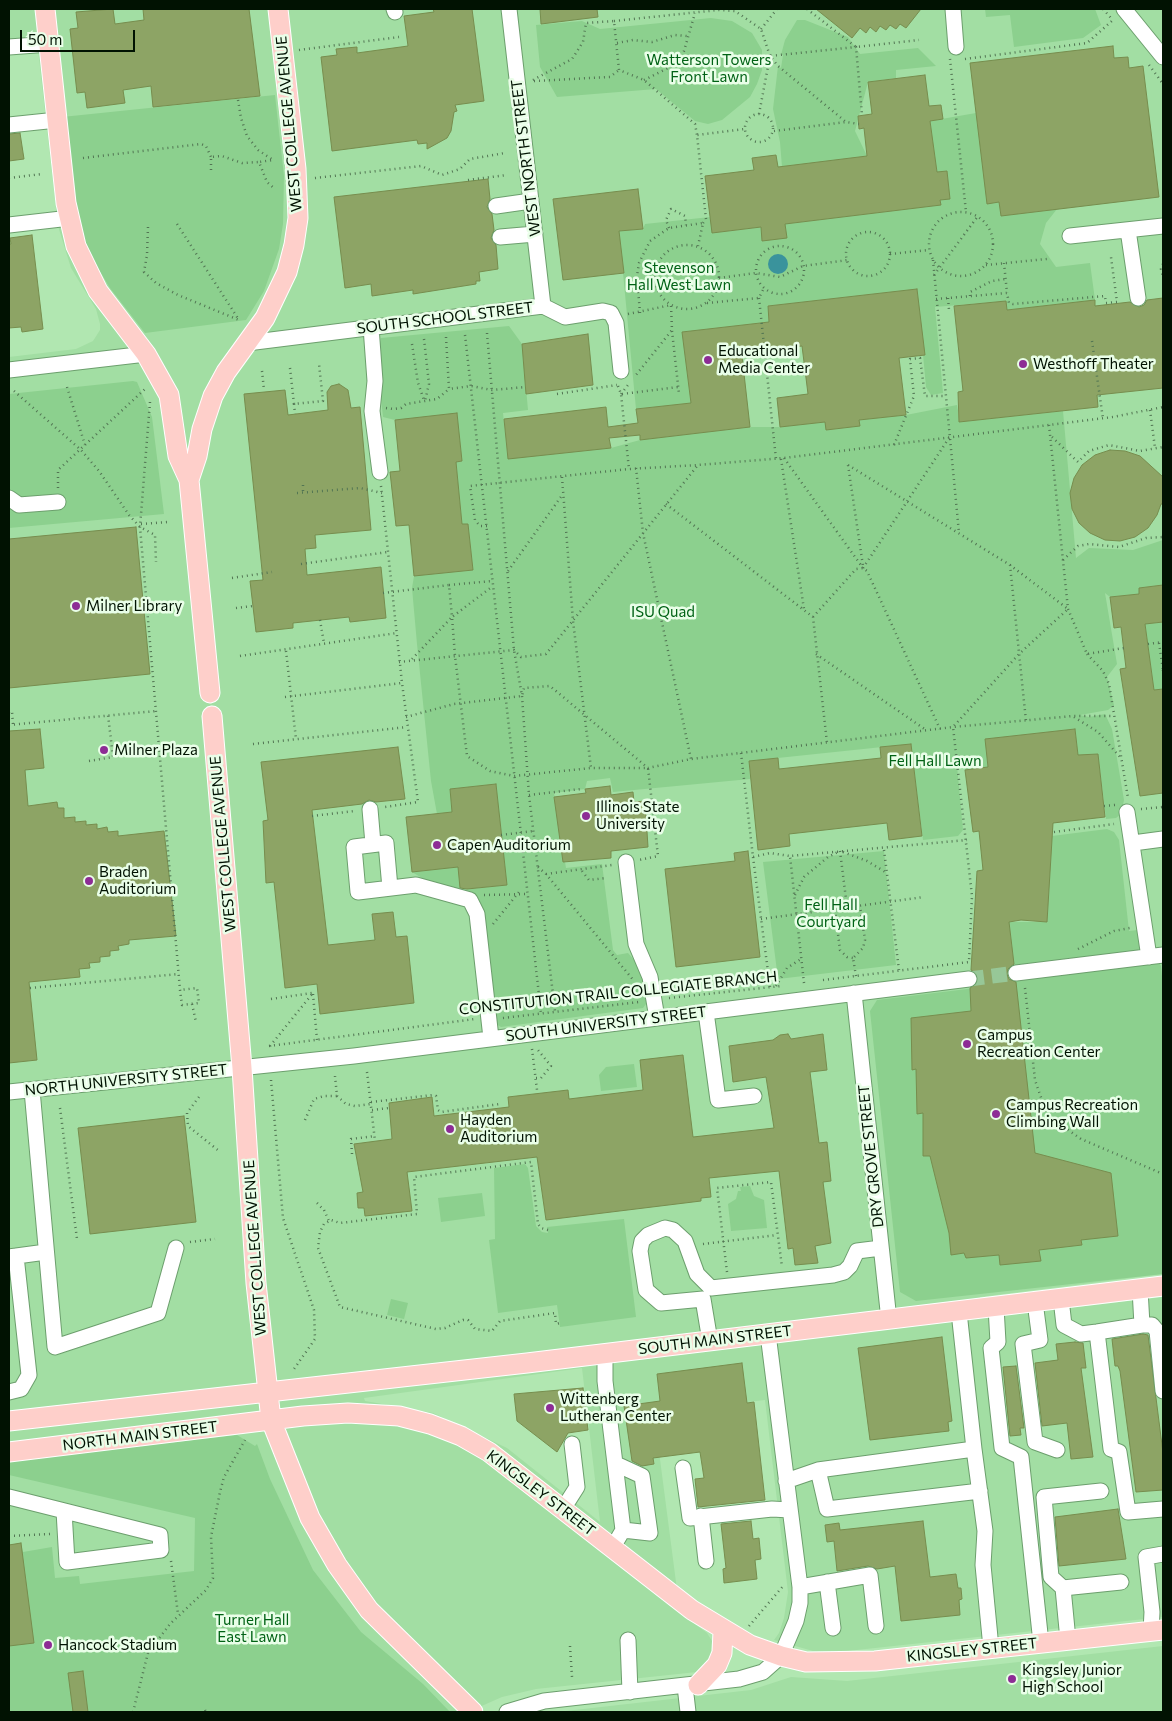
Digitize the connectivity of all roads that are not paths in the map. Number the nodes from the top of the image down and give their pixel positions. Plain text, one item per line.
1 (45, 9) edge
2 (278, 9) edge
3 (509, 9) edge
4 (953, 9) edge
5 (1124, 9) edge
6 (49, 44) junction
7 (9, 47) edge
8 (956, 47) dead end
9 (1163, 57) edge
10 (57, 120) junction
11 (9, 125) edge
12 (531, 202) junction
13 (496, 206) dead end
14 (70, 218) junction
15 (9, 225) edge
16 (1163, 226) edge
17 (1128, 230) junction
18 (535, 234) junction
19 (1070, 236) dead end
20 (500, 237) dead end
21 (1138, 298) dead end
22 (543, 306) junction
23 (371, 327) junction
24 (247, 343) junction
25 (146, 354) junction
26 (9, 370) edge
27 (624, 378) road end
28 (380, 472) road end
29 (189, 480) junction
30 (9, 498) edge
31 (58, 502) dead end
32 (210, 693) dead end
33 (212, 716) dead end
34 (370, 809) road end
35 (1127, 812) road end
36 (1163, 839) edge
37 (1133, 843) junction
38 (374, 844) junction
39 (626, 862) road end
40 (390, 888) junction
41 (1156, 956) edge
42 (1016, 973) tunnel mouth
43 (969, 979) tunnel mouth
44 (854, 993) junction
45 (706, 1012) junction
46 (657, 1018) junction
47 (491, 1038) junction
48 (242, 1068) junction
49 (32, 1090) junction
50 (9, 1092) edge
51 (754, 1096) dead end
52 (176, 1248) road end
53 (881, 1248) junction
54 (46, 1252) junction
55 (12, 1256) edge
56 (1163, 1286) edge
57 (1140, 1289) junction
58 (707, 1294) junction
59 (1061, 1299) junction
60 (1035, 1302) junction
61 (996, 1307) junction
62 (959, 1312) junction
63 (889, 1320) junction
64 (1142, 1325) junction
65 (1097, 1332) junction
66 (768, 1334) junction
67 (710, 1341) junction
68 (605, 1354) junction
69 (15, 1391) edge
70 (267, 1391) junction
71 (1163, 1391) edge
72 (271, 1420) junction
73 (9, 1421) edge
74 (572, 1444) dead end
75 (974, 1449) junction
76 (1057, 1450) dead end
77 (9, 1452) edge
78 (616, 1464) junction
79 (683, 1468) dead end
80 (818, 1470) junction
81 (786, 1481) junction
82 (1101, 1490) dead end
83 (980, 1491) junction
84 (9, 1498) edge
85 (563, 1509) junction
86 (1163, 1509) edge
87 (790, 1510) junction
88 (64, 1511) junction
89 (701, 1516) junction
90 (623, 1530) junction
91 (613, 1547) junction
92 (1163, 1554) edge
93 (706, 1561) dead end
94 (827, 1582) junction
95 (1121, 1582) dead end
96 (800, 1586) junction
97 (1063, 1588) junction
98 (876, 1626) dead end
99 (833, 1628) dead end
100 (723, 1631) junction
101 (1157, 1631) edge
102 (628, 1640) dead end
103 (1068, 1640) junction
104 (1040, 1643) junction
105 (991, 1648) junction
106 (781, 1656) junction
107 (692, 1685) junction
108 (630, 1692) junction
109 (473, 1712) edge
110 (507, 1712) edge
111 (688, 1712) edge

1 - 6 main road
2 - 24 main road, WEST COLLEGE AVENUE
3 - 12 street, WEST NORTH STREET
4 - 8 street
5 - 9 street
6 - 7 street
6 - 10 main road
10 - 11 street
10 - 14 main road
12 - 13 street
12 - 18 street, WEST NORTH STREET
14 - 15 street
14 - 25 main road
16 - 17 street
17 - 19 street
17 - 21 street
18 - 20 street
18 - 22 street, WEST NORTH STREET
22 - 23 street, SOUTH SCHOOL STREET
22 - 27 street, SOUTH SCHOOL STREET
23 - 24 street, SOUTH SCHOOL STREET
23 - 28 street
24 - 29 main road, WEST COLLEGE AVENUE
25 - 26 street
25 - 29 main road
29 - 32 main road, WEST COLLEGE AVENUE
30 - 31 street
33 - 48 main road, WEST COLLEGE AVENUE
34 - 38 street
35 - 37 street
36 - 37 street
37 - 41 street
38 - 40 street
38 - 40 street
39 - 46 street
40 - 47 street
41 - 42 street
43 - 44 street, SOUTH UNIVERSITY STREET
44 - 45 street, SOUTH UNIVERSITY STREET
44 - 53 street, DRY GROVE STREET
45 - 46 street, SOUTH UNIVERSITY STREET
45 - 51 street
46 - 47 street, SOUTH UNIVERSITY STREET
47 - 48 street, SOUTH UNIVERSITY STREET
48 - 49 street, NORTH UNIVERSITY STREET
48 - 70 main road, WEST COLLEGE AVENUE
49 - 50 street, NORTH UNIVERSITY STREET
49 - 54 street
52 - 54 street
53 - 58 street
53 - 63 street, DRY GROVE STREET
54 - 55 street
55 - 69 street
56 - 57 main road, SOUTH MAIN STREET
57 - 59 main road, SOUTH MAIN STREET
57 - 64 street
58 - 58 street
58 - 67 street
59 - 60 main road, SOUTH MAIN STREET
59 - 65 street
60 - 61 main road, SOUTH MAIN STREET
60 - 76 street
61 - 62 main road, SOUTH MAIN STREET
61 - 104 street
62 - 63 main road, SOUTH MAIN STREET
62 - 75 street
63 - 66 main road, SOUTH MAIN STREET
64 - 65 street
64 - 71 street
65 - 86 street
66 - 67 main road, SOUTH MAIN STREET
66 - 81 street
67 - 68 main road, SOUTH MAIN STREET
68 - 70 main road, SOUTH MAIN STREET
68 - 78 street
70 - 72 main road, WEST COLLEGE AVENUE
70 - 73 main road, NORTH MAIN STREET
72 - 77 main road, NORTH MAIN STREET
72 - 85 main road, KINGSLEY STREET
72 - 109 main road, WEST COLLEGE AVENUE
74 - 85 street
75 - 80 street
75 - 83 street
78 - 90 street
78 - 90 street
79 - 89 street
80 - 81 street
80 - 83 street
81 - 87 street
82 - 97 street
83 - 105 street
84 - 88 street
85 - 91 main road, KINGSLEY STREET
87 - 89 street
87 - 96 street
88 - 88 street
89 - 93 street
90 - 91 street
91 - 100 main road, KINGSLEY STREET
92 - 101 street
94 - 96 street
94 - 98 street
94 - 99 street
95 - 97 street
96 - 106 street
97 - 103 street
100 - 106 main road, KINGSLEY STREET
100 - 107 main road
101 - 103 main road, KINGSLEY STREET
102 - 108 street
103 - 104 main road, KINGSLEY STREET
104 - 105 main road, KINGSLEY STREET
105 - 106 main road, KINGSLEY STREET
106 - 107 street
107 - 108 street
107 - 111 street
108 - 110 street

